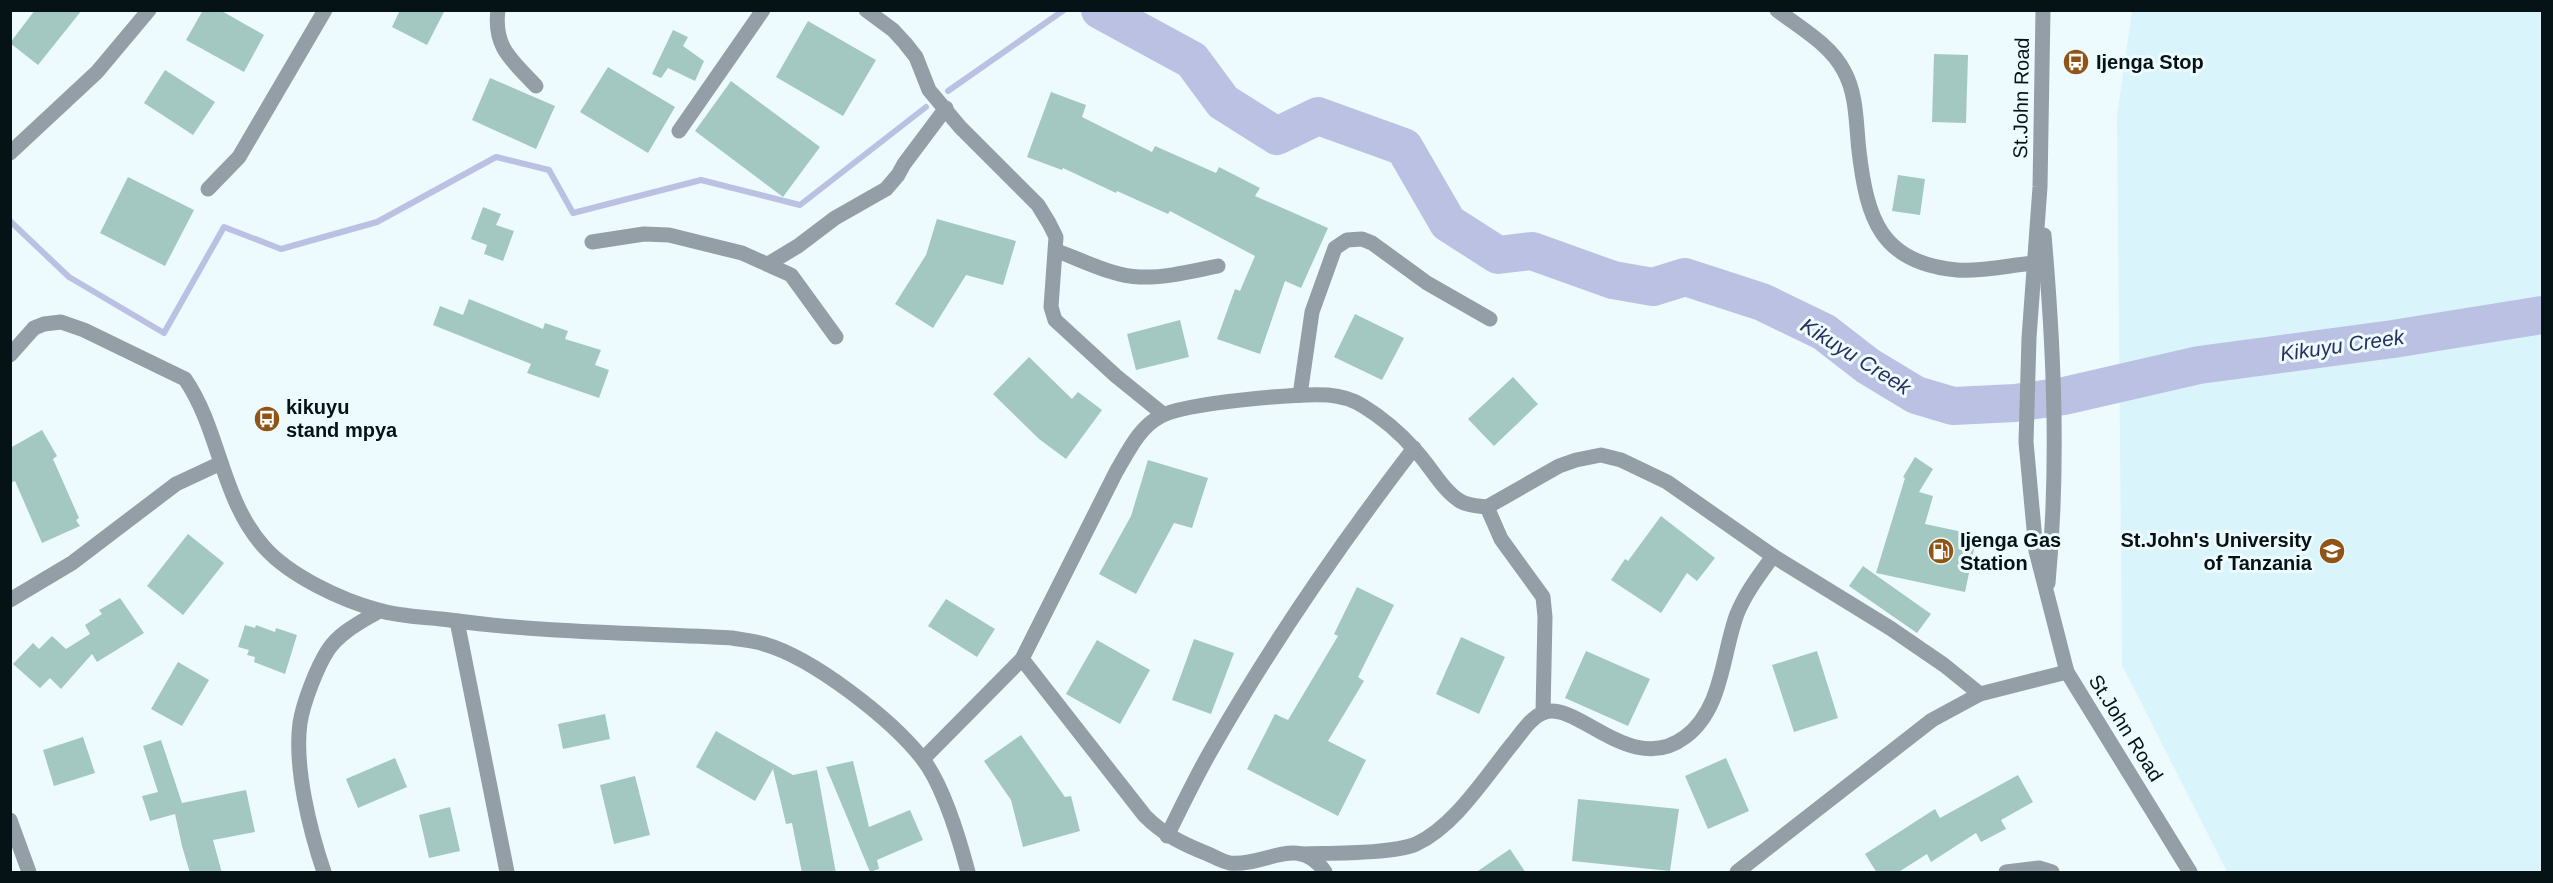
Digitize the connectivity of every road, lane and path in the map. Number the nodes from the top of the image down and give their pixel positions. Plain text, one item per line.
1 (149, 10) edge
2 (325, 10) edge
3 (498, 10) edge
4 (763, 10) edge
5 (866, 10) edge
6 (1777, 10) edge
7 (2043, 10) edge
8 (537, 86) dead end
9 (946, 108) junction
10 (680, 131) dead end
11 (10, 153) edge
12 (2040, 187) junction
13 (208, 189) dead end
14 (592, 242) dead end
15 (1056, 251) junction
16 (2034, 263) junction
17 (768, 264) junction
18 (1218, 266) dead end
19 (1490, 319) dead end
20 (837, 337) dead end
21 (10, 355) edge
22 (1300, 395) junction
23 (1163, 414) junction
24 (1414, 448) junction
25 (221, 463) junction
26 (1487, 507) junction
27 (1773, 556) junction
28 (2047, 597) junction
29 (10, 600) edge
30 (379, 610) junction
31 (457, 621) junction
32 (1022, 658) junction
33 (2067, 672) junction
34 (1980, 694) junction
35 (1543, 713) junction
36 (922, 759) junction
37 (10, 820) edge
38 (1167, 836) junction
39 (1303, 854) junction
40 (1737, 872) edge
41 (28, 873) edge
42 (324, 873) edge
43 (507, 873) edge
44 (968, 873) edge
45 (1325, 873) edge
46 (2006, 873) edge
47 (2052, 873) edge
48 (2190, 873) edge

1 - 11 street
2 - 13 street
3 - 8 street
4 - 10 street
5 - 9 street
6 - 16 street
7 - 12 street, St.John Road
9 - 15 street
9 - 17 street
12 - 16 street, St.John Road
12 - 28 street
14 - 17 street
15 - 18 street
15 - 23 street
16 - 28 street, St.John Road
17 - 20 street
19 - 22 street
21 - 25 street
22 - 23 street
22 - 24 street
23 - 32 street
24 - 26 street
24 - 38 street
25 - 29 street
25 - 30 street
26 - 27 street
26 - 35 street
27 - 34 street
27 - 35 street
28 - 33 street, St.John Road
30 - 31 street
30 - 42 street
31 - 36 street
31 - 43 street
32 - 36 street
32 - 38 street
33 - 34 street
33 - 48 street, St.John Road
34 - 40 street
35 - 39 street
36 - 44 street
37 - 41 street
38 - 39 street
39 - 45 street
46 - 47 street

